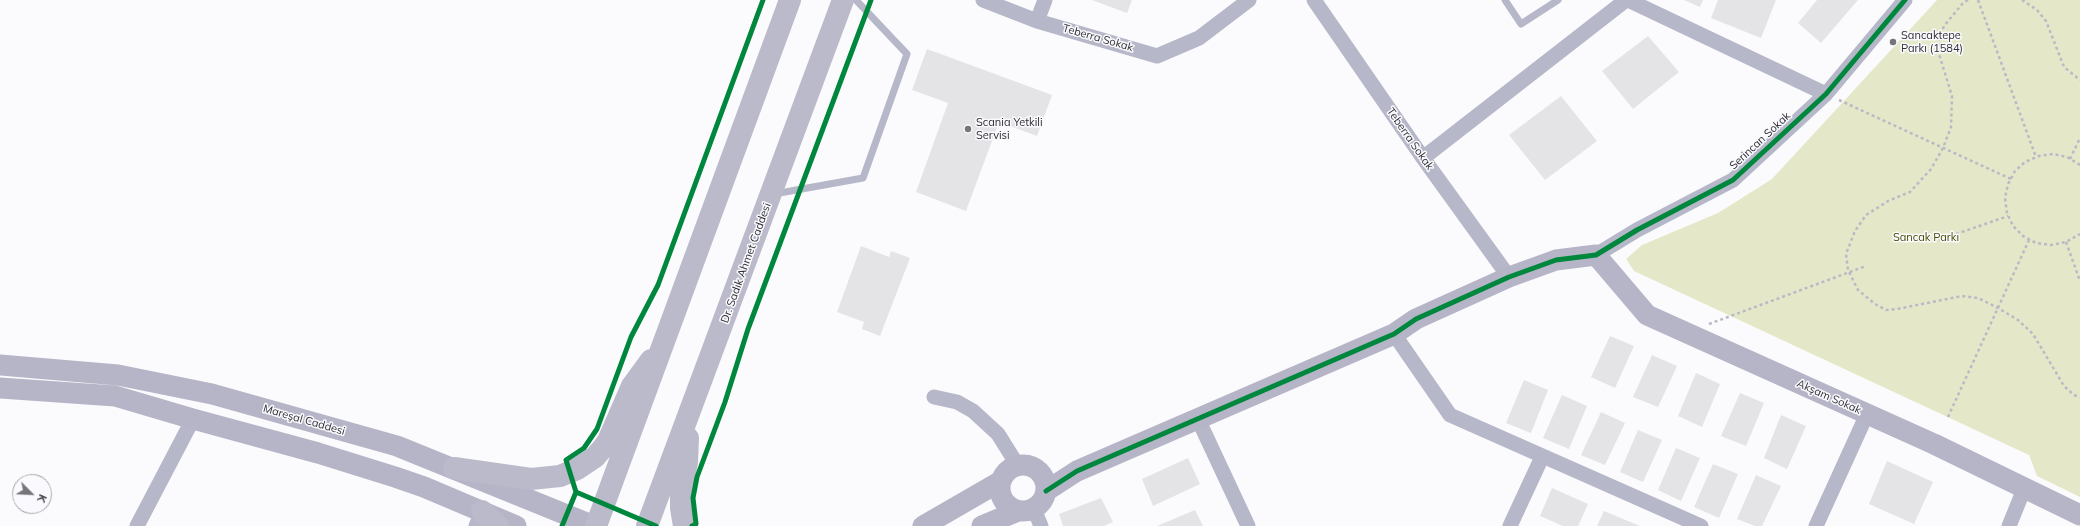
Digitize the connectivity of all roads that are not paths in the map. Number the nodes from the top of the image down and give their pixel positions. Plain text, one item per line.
1 (790, 0) edge
2 (843, 0) edge
3 (856, 0) edge
4 (984, 0) edge
5 (1045, 0) edge
6 (1249, 0) edge
7 (1314, 0) edge
8 (1505, 0) edge
9 (1558, 0) edge
10 (1627, 0) edge
11 (1905, 0) edge
12 (1037, 21) junction
13 (1826, 94) junction
14 (1423, 158) junction
15 (771, 194) junction
16 (1596, 255) junction
17 (1509, 277) junction
18 (1394, 334) junction
19 (663, 348) junction
20 (0, 365) edge
21 (0, 388) edge
22 (934, 397) dead end
23 (1867, 414) junction
24 (193, 419) junction
25 (1198, 419) junction
26 (687, 421) junction
27 (1542, 456) junction
28 (1018, 466) junction
29 (454, 468) junction
30 (1001, 481) junction
31 (1044, 482) junction
32 (2024, 489) junction
33 (1031, 515) edge
34 (2080, 515) edge
35 (479, 518) edge
36 (137, 526) edge
37 (498, 526) edge
38 (516, 526) edge
39 (595, 526) edge
40 (647, 526) edge
41 (684, 526) edge
42 (923, 526) edge
43 (982, 526) edge
44 (1248, 526) edge
45 (1510, 526) edge
46 (1700, 526) edge
47 (1816, 526) edge
48 (2009, 526) edge

1 - 19 main road
2 - 15 main road, Dr. Sadık Ahmet Caddesi
3 - 15 lane
4 - 12 street, Teberra Sokak
5 - 12 street
6 - 12 street, Teberra Sokak
7 - 14 street, Teberra Sokak
8 - 9 lane
10 - 13 street
10 - 14 street
11 - 13 street, Serincan Sokak
13 - 16 street, Serincan Sokak
14 - 17 street, Teberra Sokak
15 - 26 main road, Dr. Sadık Ahmet Caddesi
16 - 17 street
16 - 23 street, Akşam Sokak
17 - 18 street
18 - 25 street
18 - 27 street
19 - 29 main road
19 - 39 main road
20 - 29 street, Mareşal Caddesi
21 - 24 street
22 - 28 street
23 - 32 street, Akşam Sokak
23 - 47 street
24 - 35 street
24 - 36 street
25 - 31 street
25 - 44 street
26 - 40 main road, Dr. Sadık Ahmet Caddesi
26 - 41 main road
27 - 45 street
27 - 46 street
28 - 30 street
28 - 31 street
29 - 39 street, Mareşal Caddesi
30 - 33 street
30 - 42 street
31 - 33 street
32 - 34 street, Akşam Sokak
32 - 48 street
33 - 43 street
35 - 37 main road
35 - 38 street

